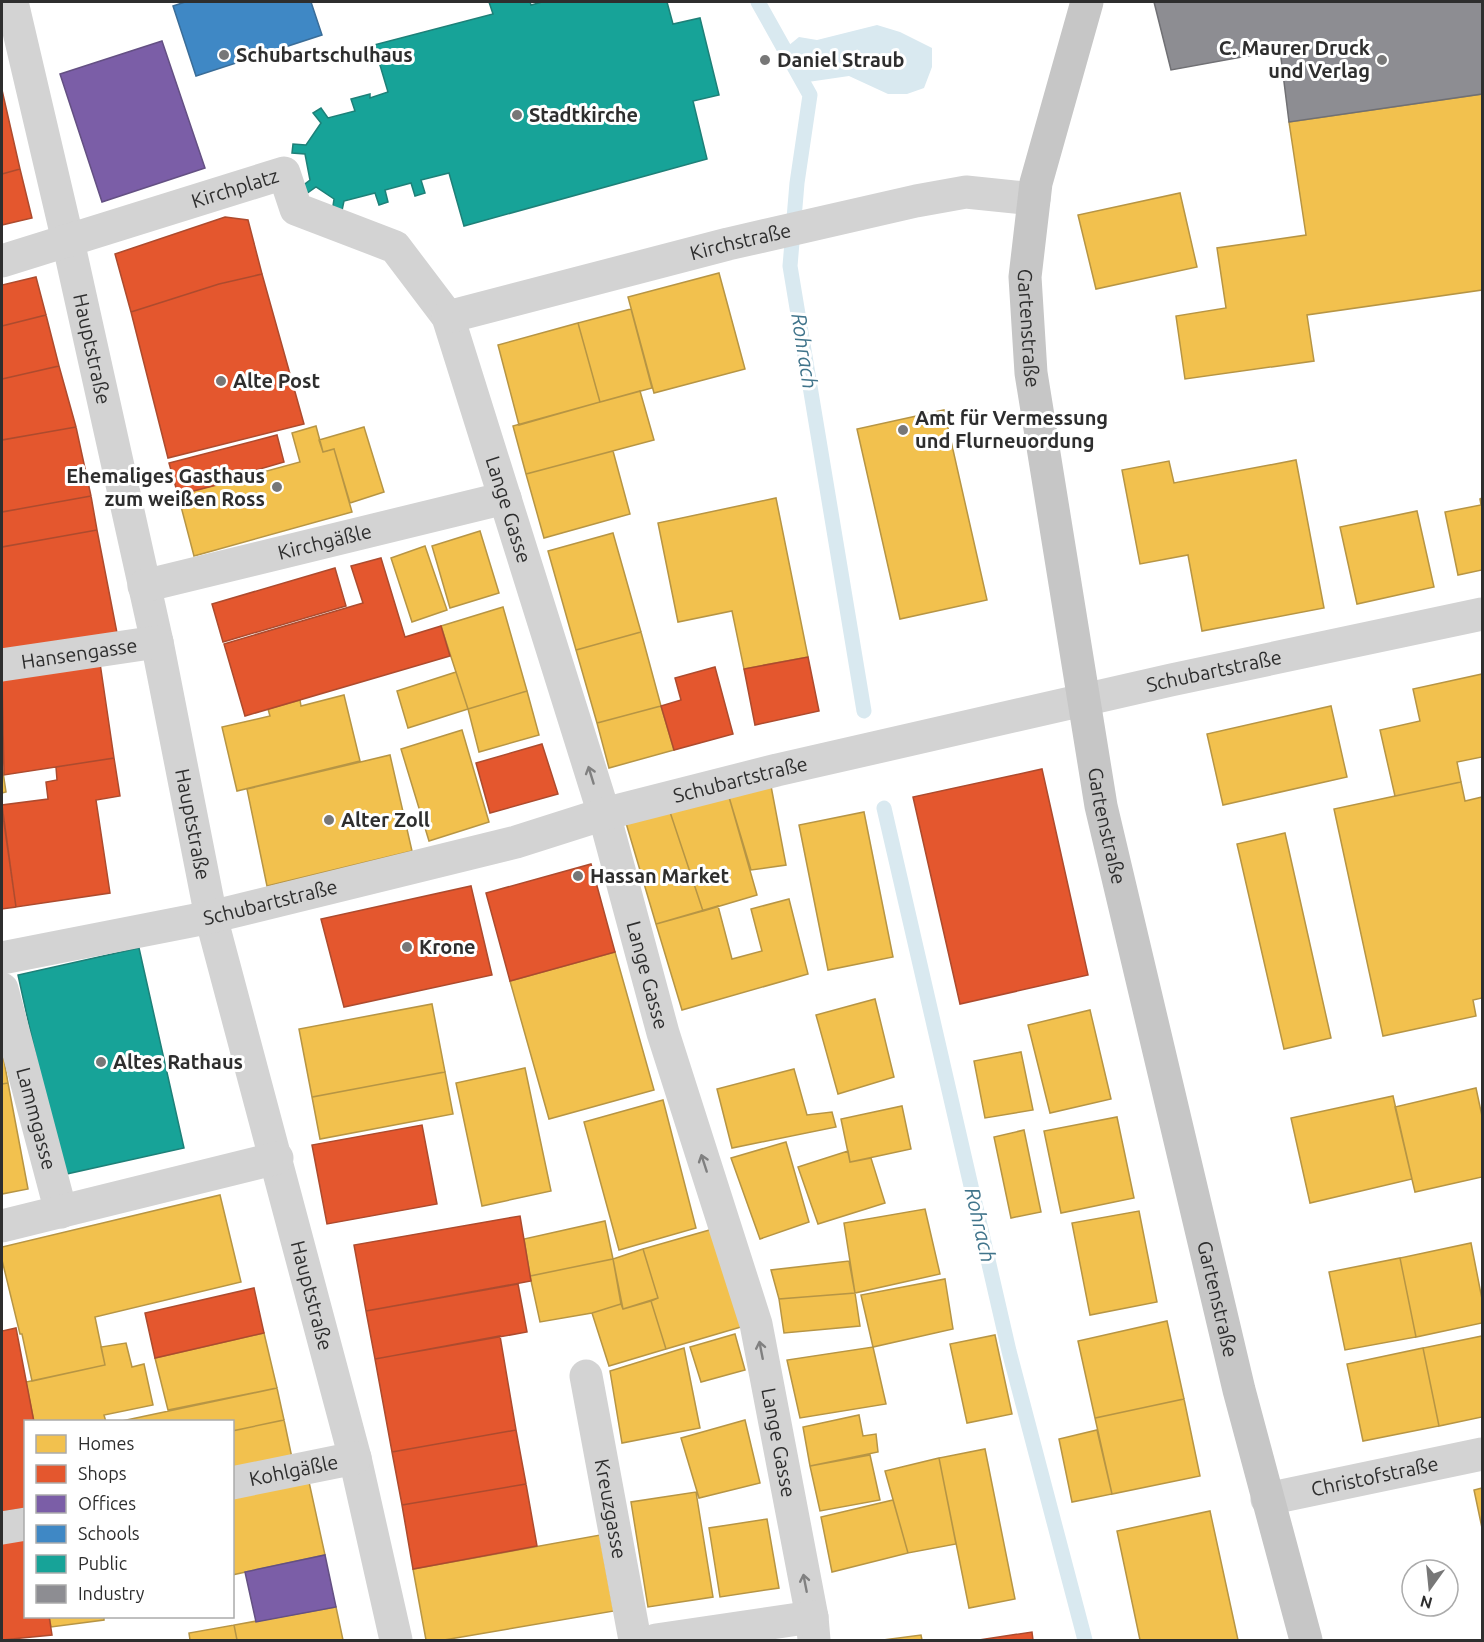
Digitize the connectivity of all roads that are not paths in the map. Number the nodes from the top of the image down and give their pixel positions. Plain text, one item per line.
1 (12, 2) edge
2 (1087, 2) edge
3 (1034, 199) junction
4 (68, 240) junction
5 (2, 261) edge
6 (448, 317) junction
7 (505, 498) junction
8 (144, 586) junction
9 (1482, 614) edge
10 (157, 642) junction
11 (2, 665) edge
12 (1083, 702) junction
13 (604, 814) junction
14 (212, 917) junction
15 (2, 958) edge
16 (2, 989) edge
17 (277, 1158) junction
18 (71, 1210) junction
19 (2, 1226) edge
20 (586, 1376) dead end
21 (1482, 1454) edge
22 (355, 1458) junction
23 (234, 1483) edge
24 (1267, 1499) junction
25 (24, 1524) edge
26 (2, 1528) edge
27 (813, 1629) edge
28 (396, 1641) edge
29 (635, 1641) edge
30 (656, 1641) edge
31 (1306, 1641) edge

1 - 4 street, Hauptstraße
2 - 3 main road, Gartenstraße
3 - 6 street, Kirchstraße
3 - 12 main road, Gartenstraße
4 - 5 street
4 - 6 street, Kirchplatz
4 - 8 street, Hauptstraße
6 - 7 street, Lange Gasse
7 - 8 street, Kirchgäßle
13 -> 7 street, Lange Gasse
8 - 10 street, Hauptstraße
9 - 12 street, Schubartstraße
10 - 11 street, Hansengasse
10 - 14 street, Hauptstraße
12 - 13 street, Schubartstraße
12 - 24 main road, Gartenstraße
13 - 14 street, Schubartstraße
27 -> 13 street, Lange Gasse
14 - 15 street, Schubartstraße
14 - 17 street, Hauptstraße
16 - 18 street, Lammgasse
17 - 18 street
17 - 22 street, Hauptstraße
18 - 19 street
20 - 29 street, Kreuzgasse
21 - 24 street, Christofstraße
22 - 23 street, Kohlgäßle
22 - 28 street, Hauptstraße
24 - 31 main road, Gartenstraße
25 - 26 street
27 - 30 street

